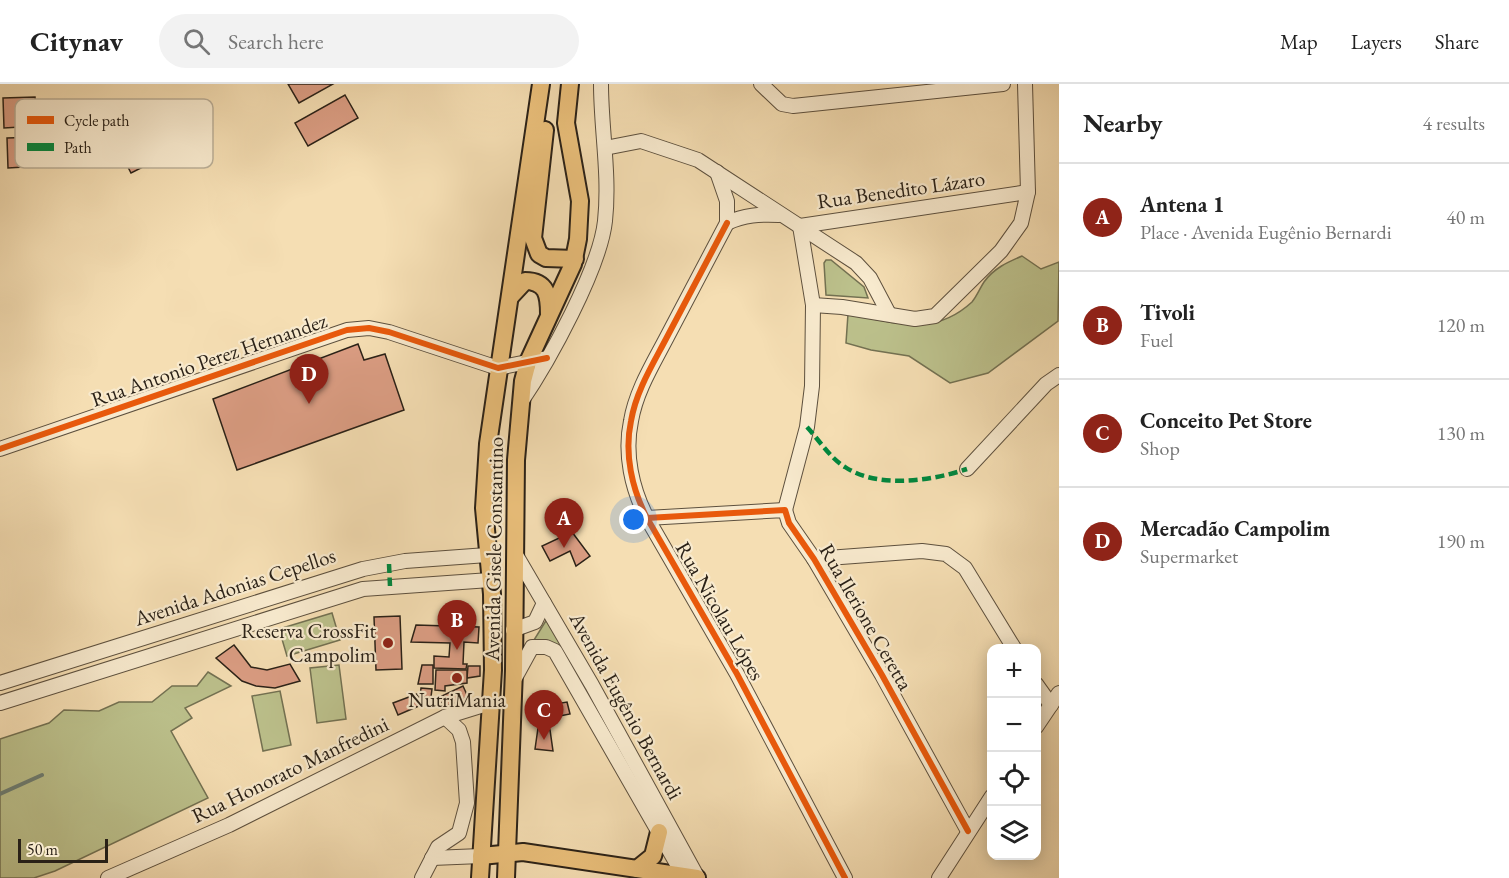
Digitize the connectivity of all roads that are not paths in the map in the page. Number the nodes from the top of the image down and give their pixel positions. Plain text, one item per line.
1 (543, 84) edge
2 (570, 84) edge
3 (601, 84) edge
4 (761, 84) edge
5 (1003, 84) edge
6 (1025, 84) edge
7 (605, 148) junction
8 (716, 170) junction
9 (1028, 192) junction
10 (781, 215) junction
11 (727, 223) junction
12 (800, 226) junction
13 (598, 255) junction
14 (575, 259) junction
15 (511, 296) junction
16 (813, 305) junction
17 (889, 314) junction
18 (549, 315) junction
19 (547, 358) junction
20 (528, 362) junction
21 (498, 368) junction
22 (1059, 375) edge
23 (521, 402) junction
24 (0, 449) edge
25 (967, 469) dead end
26 (785, 510) junction
27 (647, 518) junction
28 (487, 555) junction
29 (516, 555) junction
30 (454, 558) junction
31 (814, 559) junction
32 (389, 564) junction
33 (490, 580) junction
34 (456, 581) junction
35 (390, 586) junction
36 (544, 603) junction
37 (513, 630) junction
38 (1012, 644) edge
39 (0, 683) edge
40 (513, 683) junction
41 (1041, 691) edge
42 (1059, 693) edge
43 (0, 703) edge
44 (490, 703) junction
45 (1051, 705) junction
46 (445, 717) junction
47 (1041, 720) edge
48 (987, 803) edge
49 (968, 831) junction
50 (659, 832) junction
51 (507, 853) junction
52 (481, 856) junction
53 (432, 858) junction
54 (647, 872) edge
55 (691, 877) edge
56 (108, 878) edge
57 (422, 878) edge
58 (480, 878) edge
59 (506, 878) edge
60 (845, 878) edge
61 (939, 878) edge

1 - 14 main road
1 - 15 main road, Avenida Gisele Constantino
2 - 14 main road, Avenida Gisele Constantino
3 - 7 street, Avenida Gisele Constantino
4 - 5 street
6 - 9 street
7 - 8 street
7 - 13 street, Avenida Gisele Constantino
8 - 10 street
8 - 11 street
9 - 12 street, Rua Benedito Lázaro
9 - 17 street
10 - 11 street
10 - 12 street
11 - 27 street, Rua Nicolau Lópes
12 - 16 street
12 - 17 street, Rua Benedito Lázaro
13 - 14 street
13 - 19 street, Avenida Gisele Constantino
14 - 18 main road, Avenida Gisele Constantino
15 - 18 main road
15 - 21 main road, Avenida Gisele Constantino
16 - 17 street
16 - 26 street
18 - 20 main road, Avenida Gisele Constantino
19 - 20 street
19 - 23 street, Avenida Gisele Constantino
20 - 21 street
20 - 23 main road, Avenida Gisele Constantino
21 - 24 street, Rua Antonio Perez Hernandez
21 - 28 main road, Avenida Gisele Constantino
22 - 25 street
23 - 29 main road, Avenida Gisele Constantino
26 - 27 street
26 - 31 street, Rua Ilerione Ceretta
27 - 60 street, Rua Nicolau Lópes
28 - 30 street, Avenida Adonias Cepellos
28 - 33 main road, Avenida Gisele Constantino
29 - 36 street, Avenida Eugênio Bernardi
29 - 37 main road, Avenida Gisele Constantino
30 - 32 street, Avenida Adonias Cepellos
30 - 34 street
31 - 38 street
31 - 49 street, Rua Ilerione Ceretta
32 - 35 street
32 - 39 street, Avenida Adonias Cepellos
33 - 34 street, Avenida Adonias Cepellos
33 - 37 main road
33 - 44 main road, Avenida Gisele Constantino
34 - 35 street, Avenida Adonias Cepellos
35 - 43 street, Avenida Adonias Cepellos
36 - 37 street
36 - 55 street, Avenida Eugênio Bernardi
37 - 40 main road, Avenida Gisele Constantino
40 - 50 street, Avenida Eugênio Bernardi
40 - 51 main road, Avenida Gisele Constantino
41 - 45 street
42 - 45 street
44 - 46 street, Rua Honorato Manfredini
44 - 52 main road, Avenida Gisele Constantino
45 - 47 street
46 - 53 street
46 - 56 street, Rua Honorato Manfredini
48 - 49 street
49 - 61 street
50 - 54 main road
50 - 55 street, Avenida Eugênio Bernardi
51 - 52 main road
51 - 54 main road
51 - 59 main road, Avenida Gisele Constantino
52 - 53 street
52 - 58 main road, Avenida Gisele Constantino
53 - 57 street
54 - 55 main road

